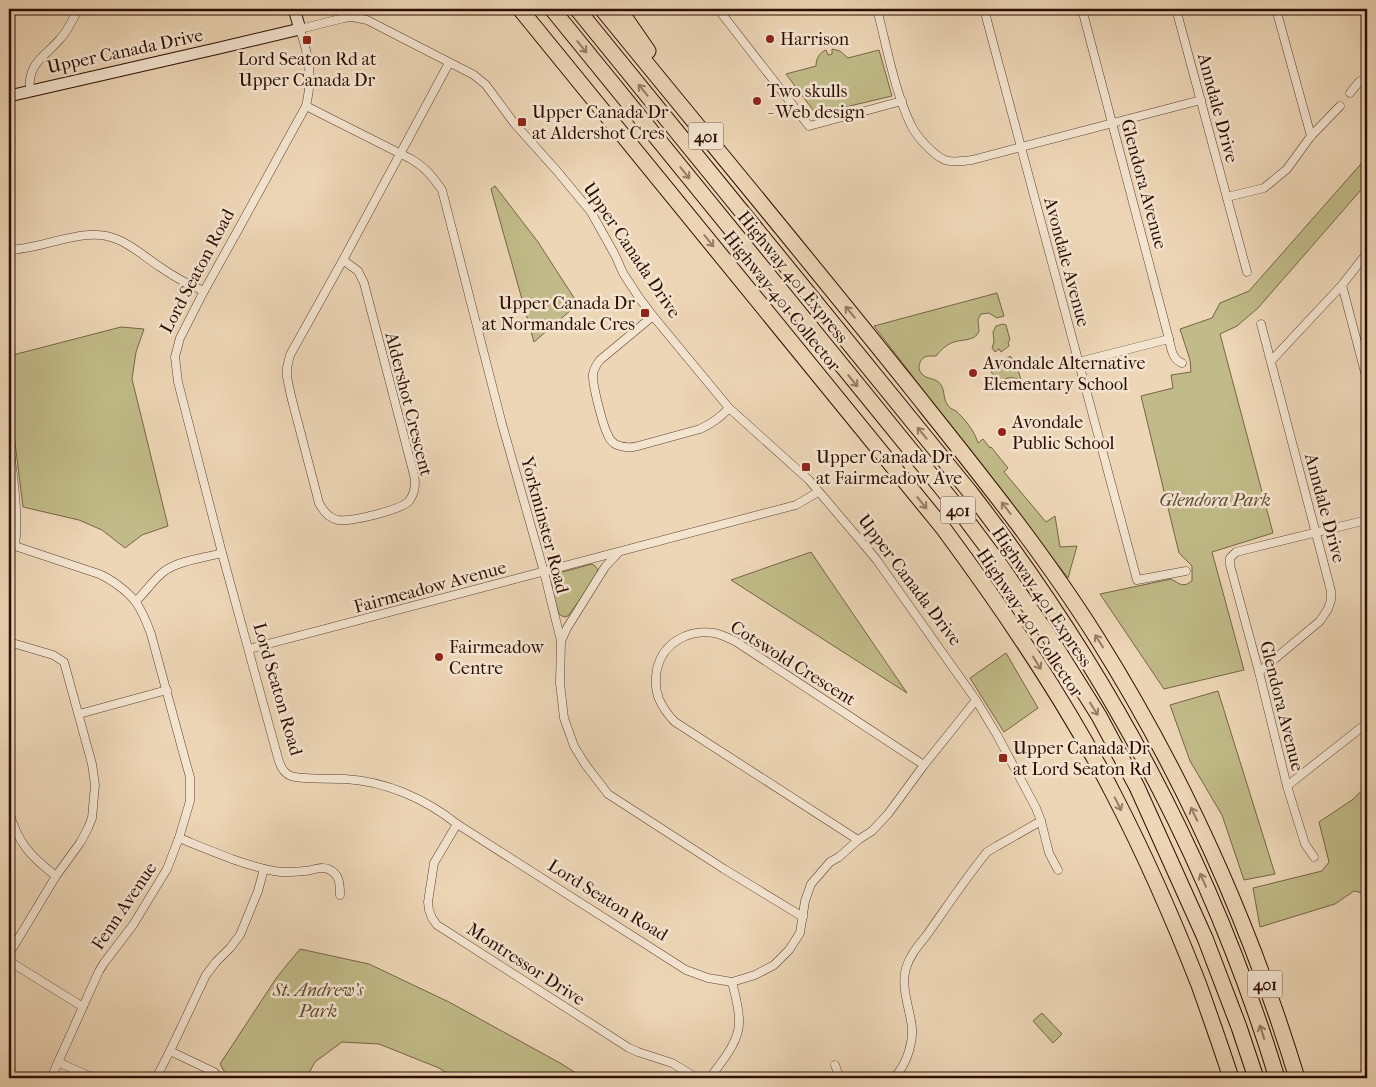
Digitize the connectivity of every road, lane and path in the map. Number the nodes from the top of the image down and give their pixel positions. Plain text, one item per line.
1 (78, 9) edge
2 (294, 9) edge
3 (552, 9) edge
4 (577, 9) edge
5 (602, 9) edge
6 (619, 9) edge
7 (718, 9) edge
8 (878, 9) edge
9 (984, 9) edge
10 (1082, 9) edge
11 (1176, 9) edge
12 (1276, 9) edge
13 (521, 10) edge
14 (300, 29) junction
15 (449, 63) junction
16 (1367, 77) edge
17 (30, 90) junction
18 (1350, 93) dead end
19 (9, 96) edge
20 (1201, 100) junction
21 (902, 101) junction
22 (306, 106) junction
23 (1340, 106) dead end
24 (1112, 122) junction
25 (1311, 136) junction
26 (1021, 146) junction
27 (401, 154) junction
28 (1227, 197) junction
29 (9, 250) edge
30 (1367, 253) edge
31 (344, 260) junction
32 (809, 263) junction
33 (1247, 272) dead end
34 (1342, 285) junction
35 (204, 291) junction
36 (653, 316) junction
37 (1261, 324) dead end
38 (1169, 339) junction
39 (1271, 361) junction
40 (1078, 362) junction
41 (1182, 363) dead end
42 (1367, 380) edge
43 (729, 408) junction
44 (9, 444) edge
45 (818, 492) junction
46 (1367, 520) edge
47 (1316, 533) junction
48 (12, 545) edge
49 (222, 553) junction
50 (618, 553) junction
51 (1186, 571) dead end
52 (544, 572) junction
53 (136, 601) junction
54 (561, 641) junction
55 (9, 642) edge
56 (249, 649) junction
57 (1259, 672) junction
58 (166, 690) junction
59 (976, 700) junction
60 (79, 714) junction
61 (1367, 723) edge
62 (924, 765) junction
63 (1287, 786) junction
64 (9, 811) edge
65 (1041, 821) junction
66 (457, 824) junction
67 (179, 838) junction
68 (858, 840) junction
69 (1314, 857) dead end
70 (264, 869) junction
71 (1058, 870) dead end
72 (56, 876) junction
73 (1228, 891) junction
74 (340, 895) dead end
75 (803, 917) junction
76 (9, 954) edge
77 (9, 961) edge
78 (732, 982) junction
79 (83, 1007) junction
80 (1219, 1042) junction
81 (170, 1051) junction
82 (58, 1062) junction
83 (835, 1065) dead end
84 (51, 1078) edge
85 (93, 1078) edge
86 (156, 1078) edge
87 (219, 1078) edge
88 (696, 1078) edge
89 (710, 1078) edge
90 (840, 1078) edge
91 (894, 1078) edge
92 (1227, 1078) edge
93 (1231, 1078) edge
94 (1256, 1078) edge
95 (1277, 1078) edge
96 (1297, 1078) edge
97 (1304, 1078) edge

1 - 17 street
2 - 14 street, Lord Seaton Road
3 -> 94 highway, Highway 401 Express / 401
95 -> 4 highway, Highway 401 Express / 401
5 - 32 highway, 401
6 - 32 highway
7 - 21 street
8 - 21 street
9 - 26 street, Avondale Avenue
10 - 24 street, Glendora Avenue
11 - 20 street, Anndale Drive
12 - 25 street
13 -> 80 highway, Highway 401 Collector / 401
14 - 15 street, Upper Canada Drive
14 - 17 street, Upper Canada Drive
14 - 22 street, Lord Seaton Road
15 - 27 street, Aldershot Crescent
15 - 36 street, Upper Canada Drive
16 - 18 street
17 - 19 street, Upper Canada Drive
20 - 24 street
20 - 28 street, Anndale Drive
21 - 26 street
22 - 27 street, Yorkminster Road
22 - 35 street, Lord Seaton Road
23 - 25 street
24 - 26 street
24 - 38 street, Glendora Avenue
25 - 28 street
26 - 40 street, Avondale Avenue
27 - 31 street, Aldershot Crescent
27 - 52 street, Yorkminster Road
28 - 33 street, Anndale Drive
29 - 35 street
30 - 34 street
31 - 31 street, Aldershot Crescent
73 -> 32 highway, 401
34 - 39 street
34 - 42 street
35 - 49 street, Lord Seaton Road
36 - 43 street, Upper Canada Drive
36 - 43 street
37 - 39 street, Anndale Drive
38 - 40 street
38 - 41 street, Glendora Avenue
39 - 47 street, Anndale Drive
40 - 51 street, Avondale Avenue
43 - 45 street, Upper Canada Drive
44 - 48 street
45 - 50 street, Fairmeadow Avenue
45 - 59 street, Upper Canada Drive
46 - 47 street
47 - 57 street, Anndale Drive
47 - 57 street, Glendora Avenue
48 - 53 street
49 - 53 street
49 - 56 street, Lord Seaton Road
50 - 52 street, Fairmeadow Avenue
50 - 54 street
52 - 54 street, Yorkminster Road
52 - 56 street, Fairmeadow Avenue
53 - 58 street, Fenn Avenue
54 - 75 street, Yorkminster Road
55 - 60 street
56 - 66 street, Lord Seaton Road
57 - 63 street, Glendora Avenue
58 - 60 street
58 - 67 street, Fenn Avenue
59 - 62 street, Lord Seaton Road
59 - 65 street, Upper Canada Drive
60 - 72 street
61 - 63 street
62 - 68 street, Lord Seaton Road
62 - 68 street, Cotswold Crescent
63 - 69 street, Glendora Avenue
64 - 72 street
65 - 71 street, Upper Canada Drive
65 - 91 street
66 - 78 street, Lord Seaton Road
66 - 88 street, Montressor Drive
67 - 70 street
67 - 79 street, Fenn Avenue
68 - 75 street, Lord Seaton Road
70 - 74 street
70 - 81 street
72 - 76 street
73 - 96 highway, 401
73 - 97 highway
75 - 78 street, Lord Seaton Road
77 - 79 street
78 - 89 street
79 - 82 street, Fenn Avenue
80 - 92 highway
80 - 93 highway, Highway 401 Collector / 401
81 - 86 street
81 - 87 street
82 - 84 street, Fenn Avenue
82 - 85 street
83 - 90 street

